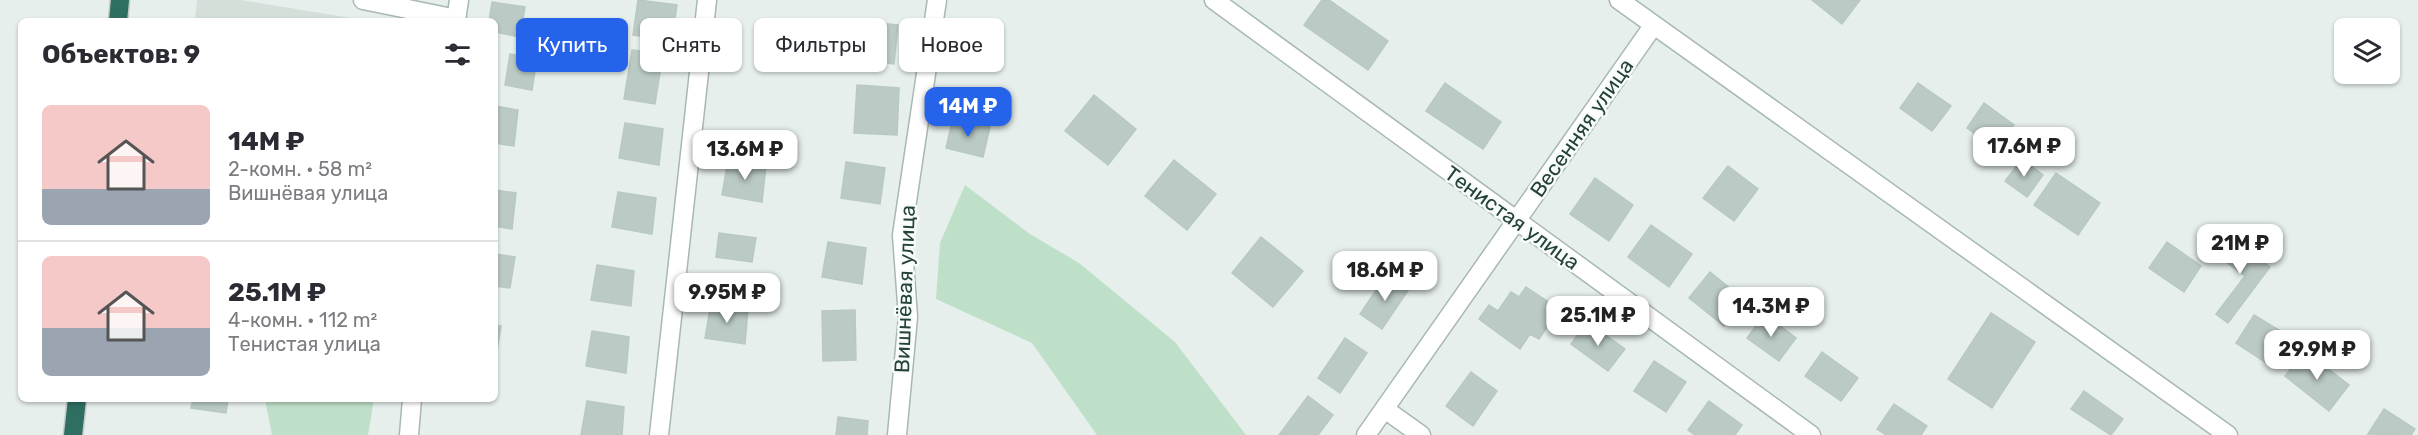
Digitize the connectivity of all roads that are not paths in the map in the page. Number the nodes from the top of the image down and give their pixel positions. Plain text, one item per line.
1 (120, 0) edge
2 (363, 0) edge
3 (459, 0) edge
4 (707, 0) edge
5 (937, 0) edge
6 (1214, 0) edge
7 (1619, 0) edge
8 (118, 18) edge
9 (447, 18) edge
10 (456, 18) edge
11 (1653, 26) junction
12 (1516, 222) junction
13 (77, 402) edge
14 (412, 402) edge
15 (1386, 410) junction
16 (73, 435) edge
17 (409, 435) edge
18 (659, 435) edge
19 (897, 435) edge
20 (1366, 435) edge
21 (1420, 435) edge
22 (1810, 435) edge
23 (2228, 435) edge

1 - 8 highway
2 - 9 street
3 - 10 street
4 - 18 street
5 - 19 street, Вишнёвая улица
6 - 12 street, Тенистая улица
7 - 11 street
11 - 12 street, Весенняя улица
11 - 23 street
12 - 15 street, Весенняя улица
12 - 22 street, Тенистая улица
13 - 16 highway
14 - 17 street
15 - 20 street, Весенняя улица
15 - 21 street

